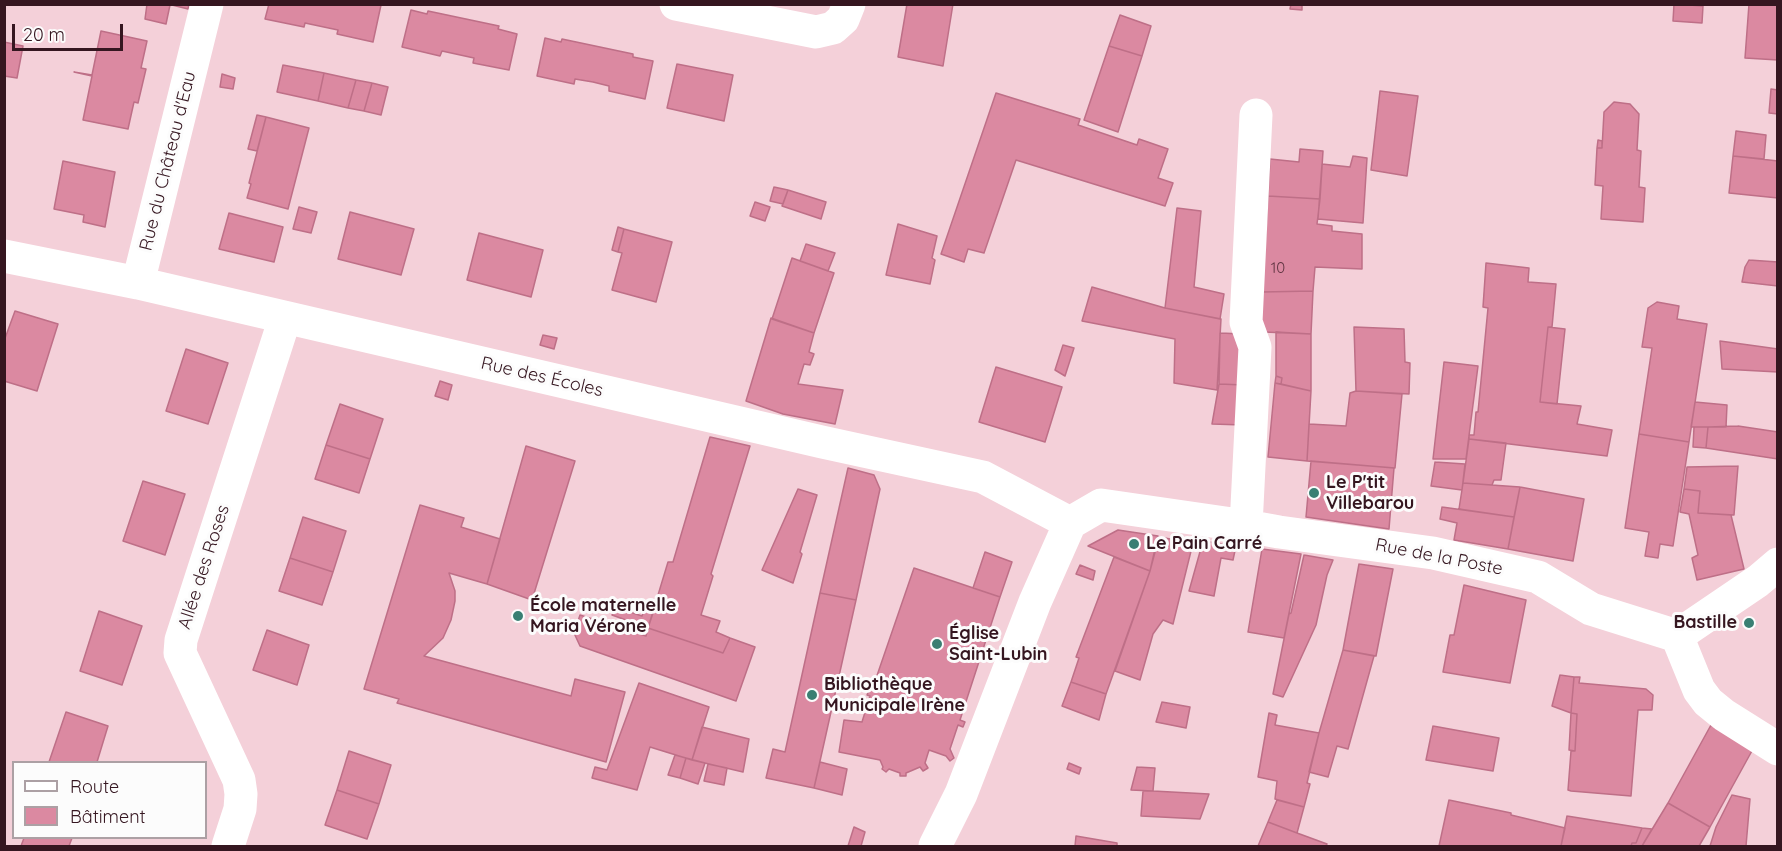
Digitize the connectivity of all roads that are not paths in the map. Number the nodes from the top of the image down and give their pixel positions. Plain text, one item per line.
1 (207, 4) edge
2 (676, 4) edge
3 (849, 4) edge
4 (1256, 115) dead end
5 (4, 256) edge
6 (138, 284) junction
7 (285, 318) junction
8 (1070, 523) junction
9 (1246, 526) junction
10 (1778, 564) edge
11 (1677, 636) junction
12 (1778, 749) edge
13 (228, 846) edge
14 (935, 846) edge

1 - 6 street, Rue du Château d'Eau
2 - 3 street
4 - 9 street
5 - 6 street, Rue des Écoles
6 - 7 street, Rue des Écoles
7 - 8 street, Rue des Écoles
7 - 13 street, Allée des Roses
8 - 9 street, Rue de la Poste
8 - 14 street
9 - 11 street, Rue de la Poste
10 - 11 street
11 - 12 street

